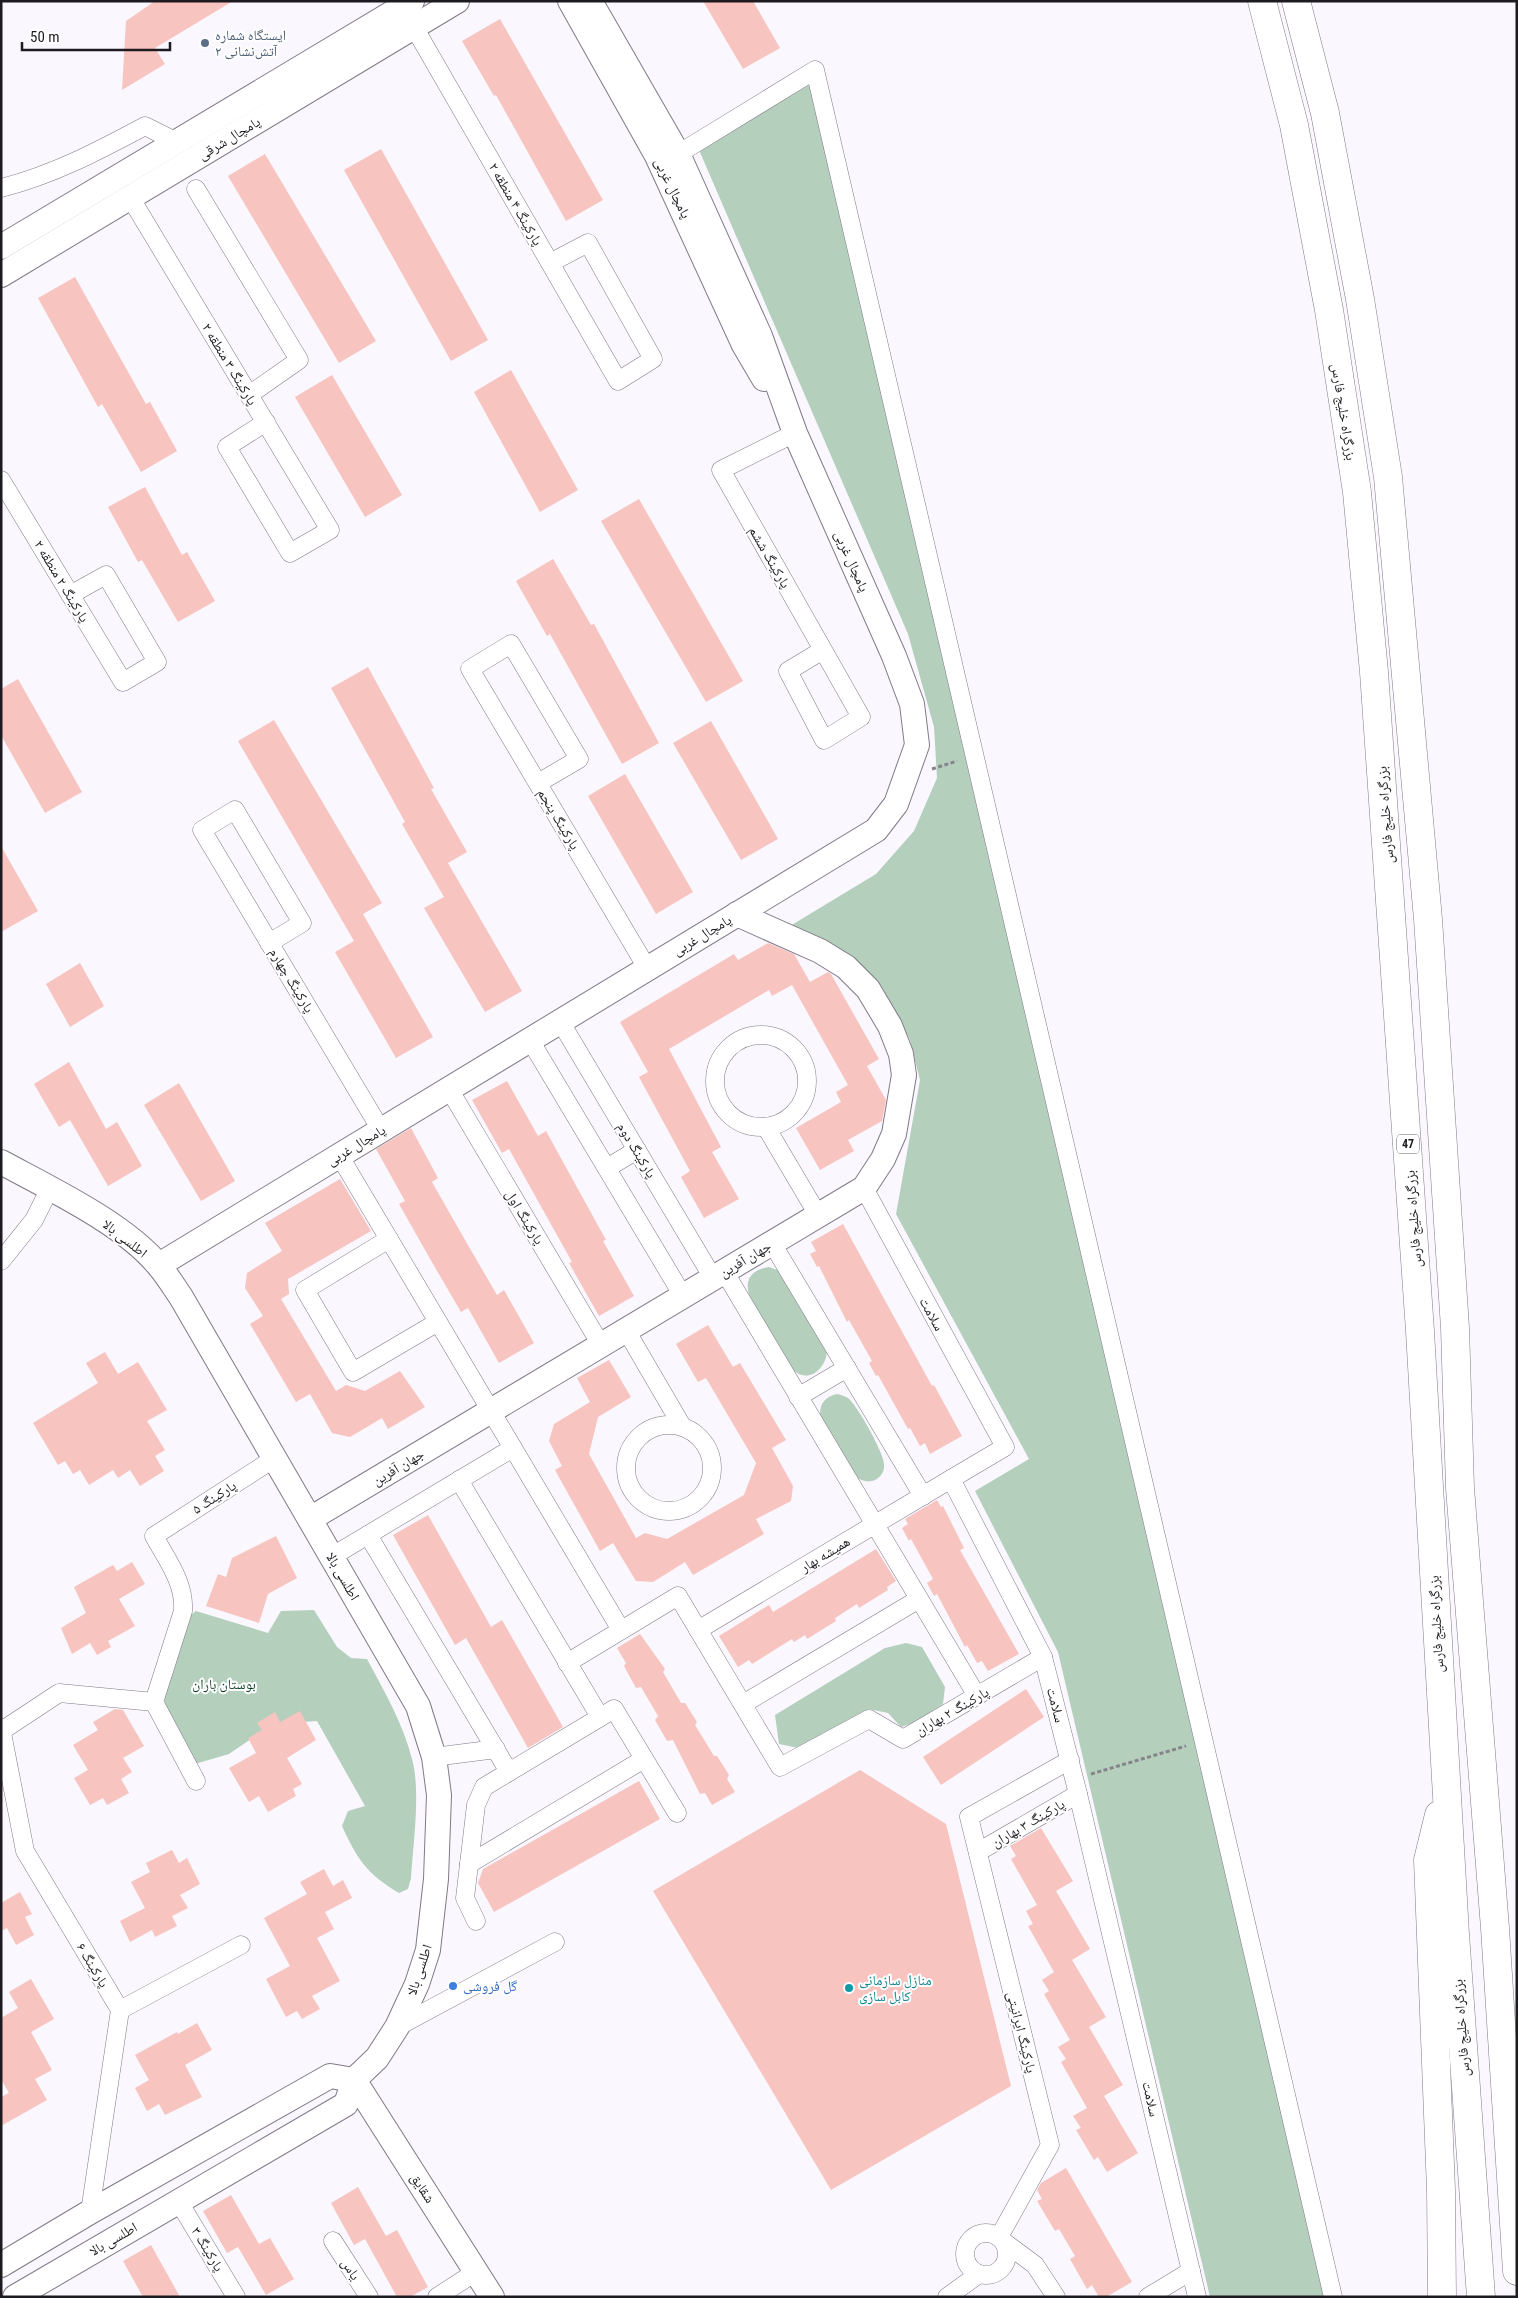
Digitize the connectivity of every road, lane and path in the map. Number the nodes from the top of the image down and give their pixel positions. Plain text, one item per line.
1 (412, 1) edge
2 (457, 1) edge
3 (570, 1) edge
4 (590, 1) edge
5 (1262, 1) edge
6 (1296, 1) edge
7 (414, 27) junction
8 (226, 112) junction
9 (238, 133) junction
10 (177, 142) junction
11 (678, 154) junction
12 (1, 188) edge
13 (196, 189) dead end
14 (130, 197) junction
15 (1, 247) edge
16 (550, 263) junction
17 (1, 274) edge
18 (249, 394) junction
19 (266, 422) junction
20 (795, 433) junction
21 (1, 480) edge
22 (70, 595) junction
23 (823, 650) junction
24 (944, 765) dead end
25 (934, 768) dead end
26 (538, 783) junction
27 (737, 914) junction
28 (269, 943) junction
29 (647, 968) junction
30 (560, 1021) junction
31 (530, 1040) junction
32 (449, 1089) junction
33 (766, 1127) junction
34 (381, 1130) junction
35 (637, 1150) junction
36 (339, 1155) junction
37 (1, 1162) edge
38 (607, 1168) junction
39 (50, 1188) junction
40 (864, 1188) junction
41 (818, 1216) junction
42 (389, 1240) junction
43 (772, 1243) junction
44 (1, 1261) edge
45 (158, 1265) junction
46 (719, 1275) junction
47 (683, 1296) junction
48 (438, 1322) junction
49 (626, 1330) junction
50 (601, 1345) junction
51 (846, 1368) junction
52 (798, 1397) junction
53 (491, 1411) junction
54 (682, 1426) junction
55 (513, 1448) junction
56 (274, 1458) junction
57 (951, 1479) junction
58 (459, 1480) junction
59 (922, 1496) junction
60 (310, 1519) junction
61 (875, 1524) junction
62 (368, 1535) junction
63 (331, 1557) junction
64 (919, 1599) junction
65 (621, 1630) junction
66 (698, 1630) junction
67 (1043, 1657) junction
68 (568, 1662) junction
69 (977, 1696) junction
70 (154, 1702) junction
71 (743, 1704) junction
72 (600, 1717) junction
73 (2, 1729) edge
74 (1203, 1741) junction
75 (496, 1750) junction
76 (434, 1757) junction
77 (644, 1759) junction
78 (1070, 1760) junction
79 (509, 1772) junction
80 (1094, 1773) dead end
81 (196, 1781) dead end
82 (1446, 1790) junction
83 (1078, 1794) junction
84 (677, 1813) dead end
85 (978, 1852) junction
86 (469, 1864) junction
87 (476, 1921) dead end
88 (555, 1942) dead end
89 (241, 1945) dead end
90 (120, 2010) junction
91 (397, 2027) junction
92 (354, 2080) junction
93 (180, 2202) junction
94 (90, 2212) junction
95 (1001, 2239) junction
96 (333, 2241) dead end
97 (108, 2242) junction
98 (1, 2265) edge
99 (477, 2271) junction
100 (1191, 2271) junction
101 (1517, 2271) edge
102 (979, 2274) junction
103 (15, 2297) edge
104 (236, 2297) edge
105 (369, 2297) edge
106 (437, 2297) edge
107 (492, 2297) edge
108 (946, 2297) edge
109 (1056, 2297) edge
110 (1148, 2297) edge
111 (1197, 2297) edge
112 (1333, 2297) edge
113 (1442, 2297) edge
114 (1480, 2297) edge

1 - 8 street, پامچال شرقی
2 - 7 street, پامچال شرقی
3 - 20 street, پامچال غربی
4 - 11 street, پامچال غربی
5 - 82 highway, بزرگراه خلیج فارس / 47
6 - 101 highway
7 - 9 street, پامچال شرقی
7 - 16 street, پارکینگ ۴ منطقه ۲
8 - 9 street
8 - 10 street, پامچال شرقی
9 - 14 street, پامچال شرقی
10 - 12 street
10 - 15 street, پامچال شرقی
11 - 20 street, پامچال غربی
11 - 74 street
13 - 18 street
14 - 17 street, پامچال شرقی
14 - 18 street, پارکینگ ۳ منطقه ۲
16 - 16 street, پارکینگ ۴ منطقه ۲
18 - 19 street, پارکینگ ۳ منطقه ۲
19 - 19 street, پارکینگ ۳ منطقه ۲
20 - 23 street, پارکینگ ششم
20 - 27 street, پامچال غربی
21 - 22 street, پارکینگ ۲ منطقه ۲
22 - 22 street, پارکینگ ۲ منطقه ۲
23 - 23 street, پارکینگ ششم
24 - 25 path
26 - 26 street, پارکینگ پنجم
26 - 29 street, پارکینگ پنجم
27 - 29 street, پامچال غربی
27 - 40 street, جهان آفرین
28 - 28 street, پارکینگ چهارم
28 - 34 street, پارکینگ چهارم
29 - 30 street, پامچال غربی
30 - 31 street, پامچال غربی
30 - 35 street, پارکینگ دوم
31 - 32 street, پامچال غربی
31 - 38 street
32 - 34 street, پامچال غربی
32 - 50 street, پارکینگ اول
33 - 33 street
33 - 41 street
34 - 36 street, پامچال غربی
35 - 38 street
35 - 46 street, پارکینگ دوم
36 - 42 street
36 - 45 street, پامچال غربی
37 - 39 street, اطلسی بالا
38 - 47 street
39 - 44 street
39 - 45 street, اطلسی بالا
40 - 41 street, جهان آفرین
40 - 57 street, سلامت
41 - 43 street, جهان آفرین
42 - 48 street
42 - 48 street
43 - 46 street, جهان آفرین
43 - 51 street
45 - 56 street, اطلسی بالا
46 - 47 street, جهان آفرین
46 - 52 street, پارکینگ دوم
47 - 49 street, جهان آفرین
48 - 53 street
49 - 50 street, جهان آفرین
49 - 54 street
50 - 53 street, جهان آفرین
51 - 52 street
51 - 59 street
52 - 61 street, پارکینگ دوم
53 - 55 street
53 - 60 street, جهان آفرین
54 - 54 street
55 - 58 street
55 - 65 street
56 - 60 street, اطلسی بالا
56 - 70 street, پارکینگ ۵
57 - 59 street, همیشه بهار
57 - 67 street, سلامت
58 - 62 street
58 - 68 street
59 - 61 street, همیشه بهار
60 - 63 street, اطلسی بالا
61 - 64 street, پارکینگ دوم
61 - 66 street, همیشه بهار
62 - 63 street
62 - 75 street
63 - 76 street, اطلسی بالا
64 - 69 street, پارکینگ دوم
64 - 71 street
65 - 66 street
65 - 68 street
66 - 71 street
67 - 69 street, پارکینگ ۲ بهاران
67 - 78 street, سلامت
68 - 72 street
69 - 71 street, پارکینگ ۲ بهاران
70 - 73 street
70 - 81 street
72 - 77 street
72 - 79 street
73 - 90 street, پارکینگ ۶
74 - 80 path
74 - 112 street
75 - 76 street
75 - 79 street
76 - 91 street, اطلسی بالا
77 - 84 street
77 - 86 street
78 - 83 street, سلامت
78 - 85 street, پارکینگ ایرانیتی
79 - 86 street
82 - 113 highway
82 - 114 highway, بزرگراه خلیج فارس / 47
83 - 85 street, پارکینگ ۳ بهاران
83 - 100 street, سلامت
85 - 95 street, پارکینگ ایرانیتی
86 - 87 street
88 - 91 street
89 - 90 street
90 - 94 street
91 - 92 street, اطلسی بالا
92 - 93 street, اطلسی بالا
92 - 94 street
92 - 99 street, شقایق
93 - 97 street, اطلسی بالا
93 - 104 street, پارکینگ ۳
94 - 97 street
94 - 98 street
95 - 102 street
95 - 102 street
95 - 109 street
96 - 105 street, یاس
97 - 103 street, اطلسی بالا
99 - 106 street
99 - 107 street, شقایق
100 - 110 street
100 - 111 street, سلامت
102 - 108 street

